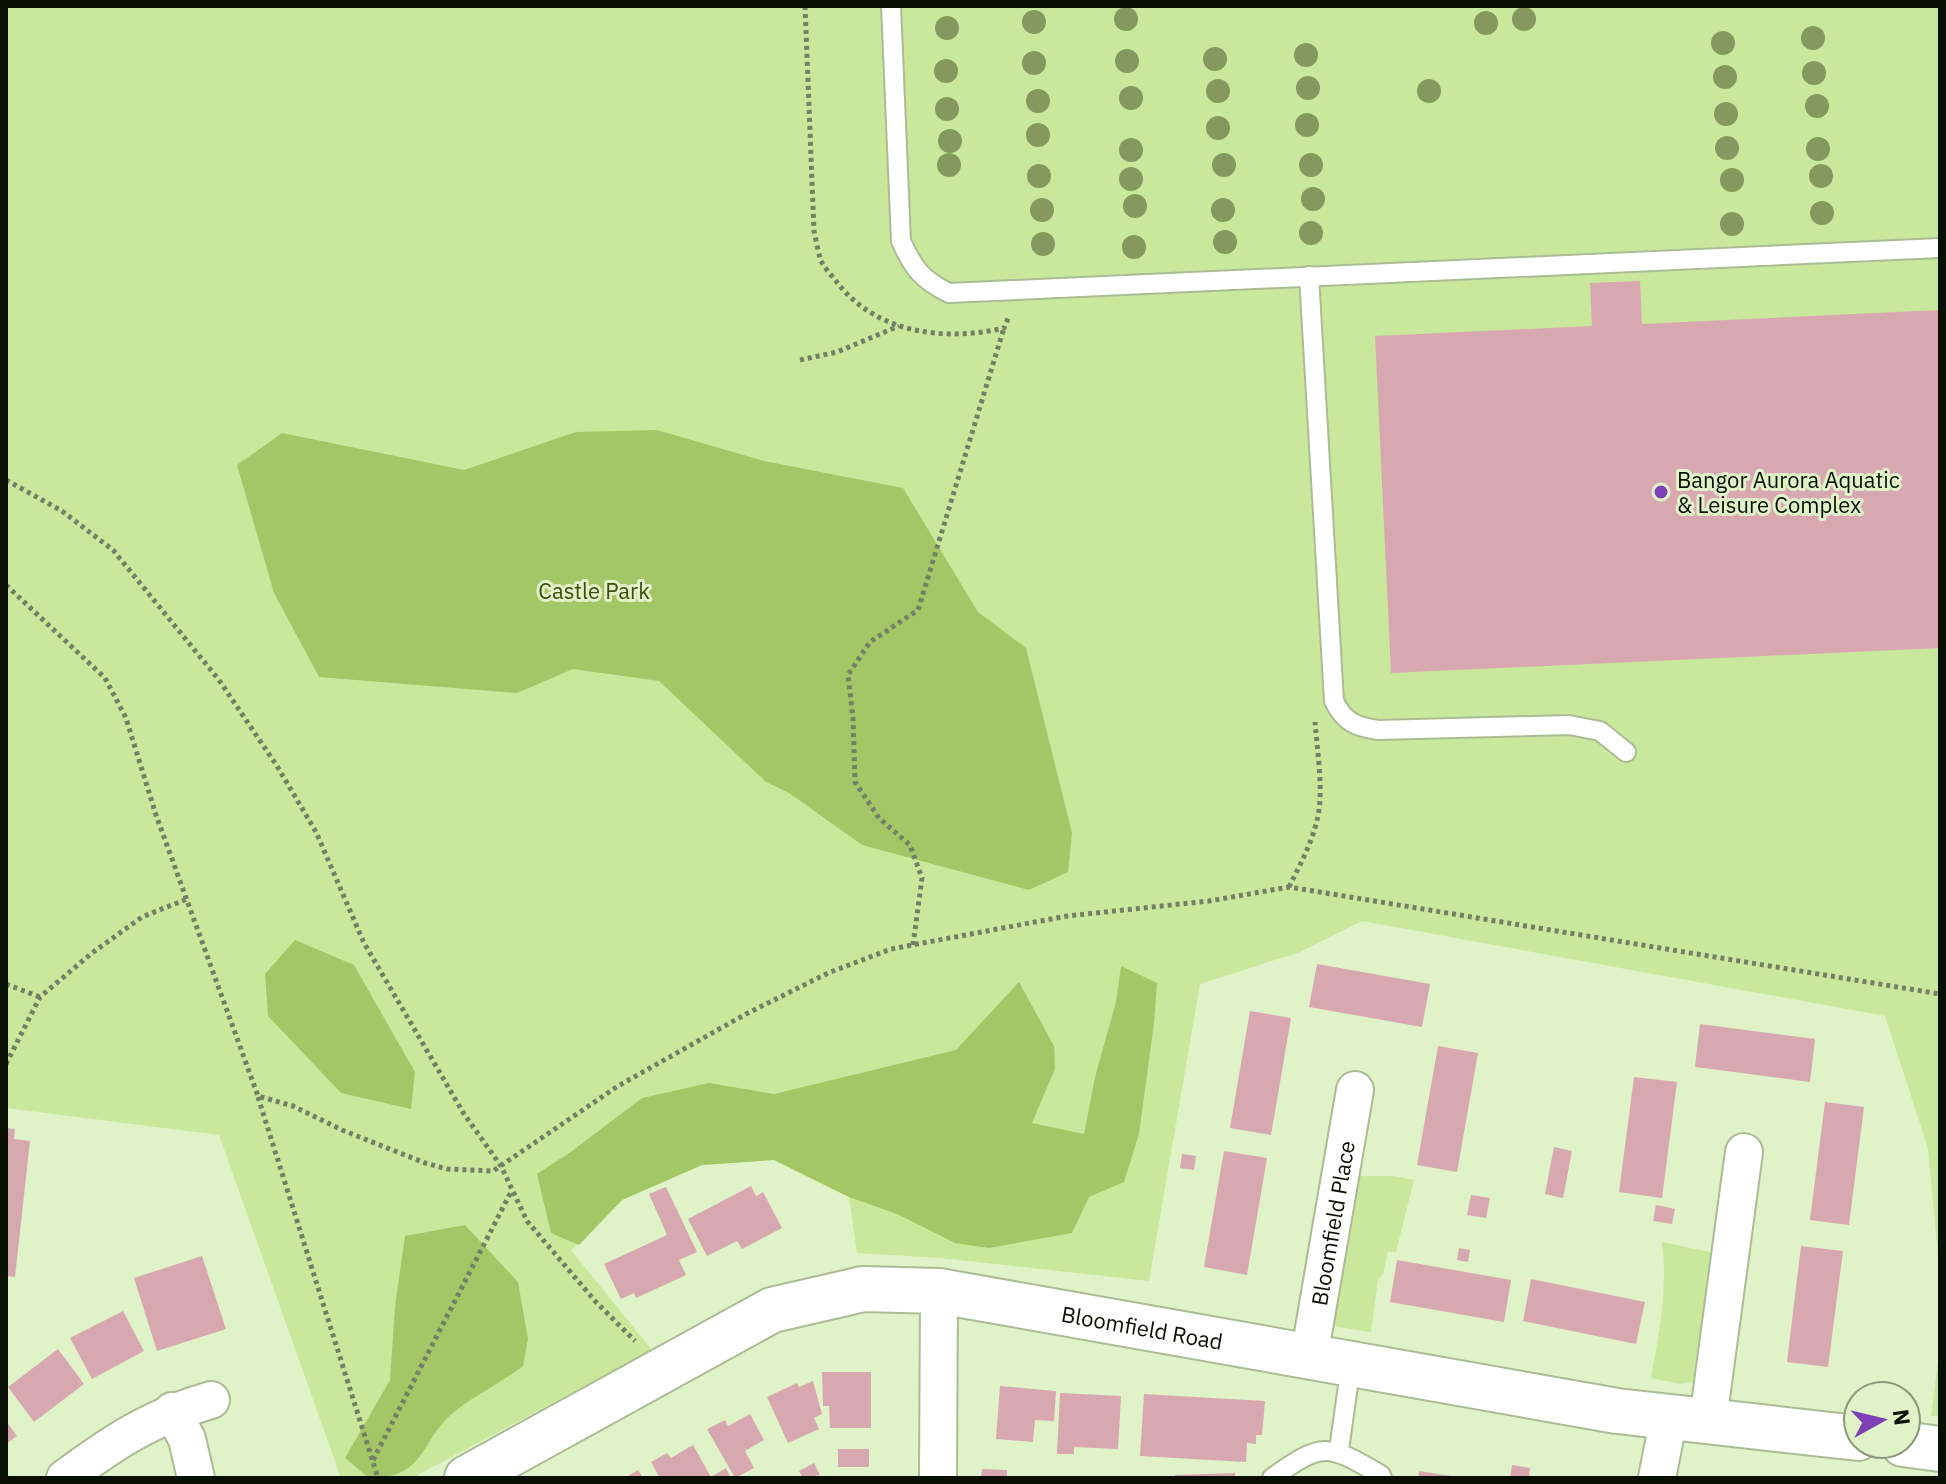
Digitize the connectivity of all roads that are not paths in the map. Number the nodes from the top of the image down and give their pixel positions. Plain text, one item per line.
1 (891, 6) edge
2 (1940, 248) edge
3 (1309, 276) junction
4 (1626, 752) dead end
5 (1355, 1090) dead end
6 (1744, 1152) dead end
7 (939, 1291) junction
8 (1330, 1360) junction
9 (211, 1400) dead end
10 (172, 1411) junction
11 (1688, 1418) junction
12 (1842, 1436) edge
13 (1339, 1450) junction
14 (65, 1478) edge
15 (196, 1478) edge
16 (467, 1478) edge
17 (938, 1478) edge
18 (1272, 1478) edge
19 (1382, 1478) edge
20 (1657, 1478) edge

1 - 3 lane
2 - 3 lane
3 - 4 lane
5 - 8 street, Bloomfield Place
6 - 11 street
7 - 8 street, Bloomfield Road
7 - 16 street, Bloomfield Road
7 - 17 street
8 - 11 street, Bloomfield Road
8 - 13 lane
9 - 10 street
10 - 14 street
10 - 15 street
11 - 12 street, Bloomfield Road
11 - 20 street
13 - 18 lane
13 - 19 lane

